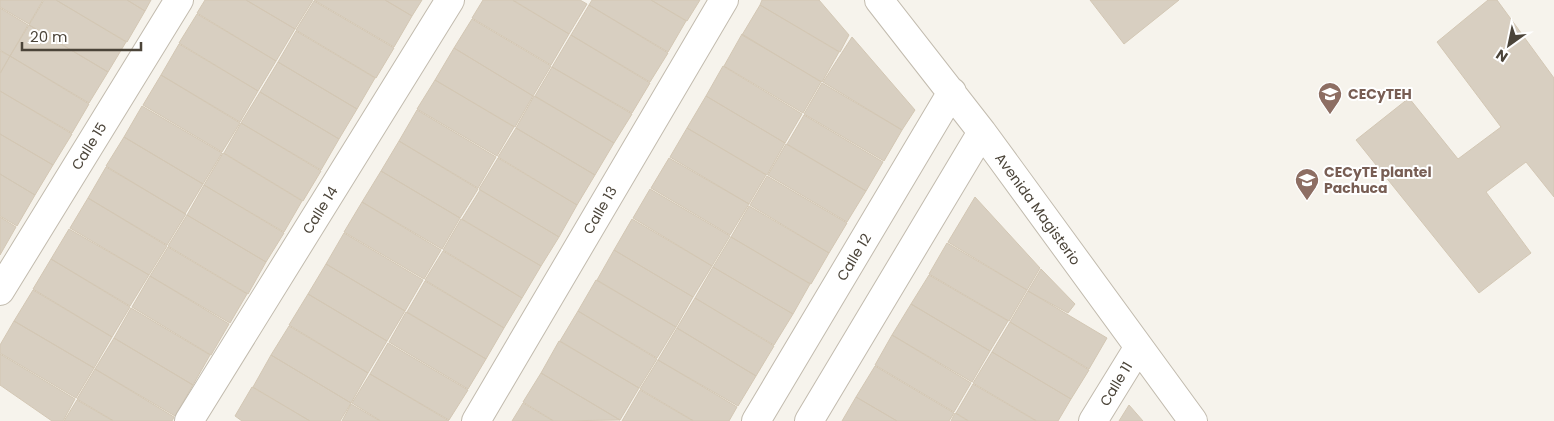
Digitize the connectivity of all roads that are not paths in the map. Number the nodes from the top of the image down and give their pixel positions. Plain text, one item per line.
1 (179, 0) edge
2 (450, 0) edge
3 (724, 0) edge
4 (879, 0) edge
5 (952, 92) junction
6 (982, 132) junction
7 (0, 291) edge
8 (1138, 348) junction
9 (189, 421) edge
10 (476, 421) edge
11 (756, 421) edge
12 (809, 421) edge
13 (1093, 421) edge
14 (1193, 421) edge

1 - 7 street, Calle 15
2 - 9 street, Calle 14
3 - 10 street, Calle 13
4 - 5 street, Avenida Magisterio
5 - 6 street, Avenida Magisterio
5 - 11 street, Calle 12
6 - 8 street, Avenida Magisterio
6 - 12 street
8 - 13 street, Calle 11
8 - 14 street, Avenida Magisterio

